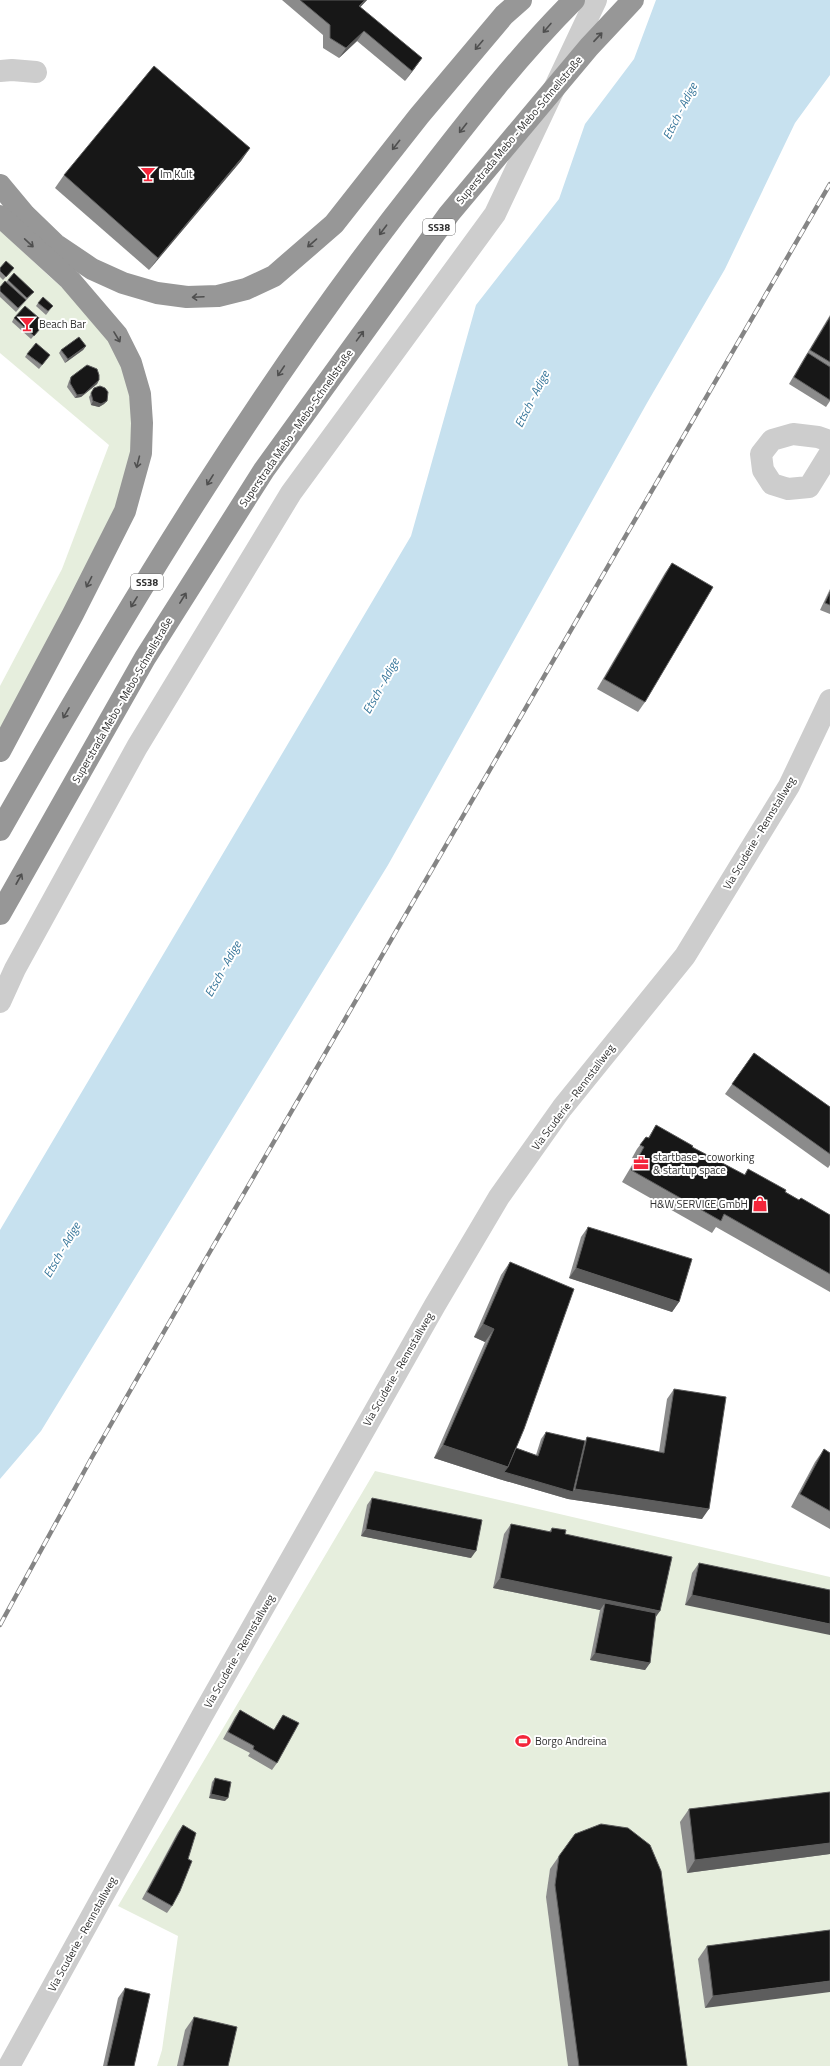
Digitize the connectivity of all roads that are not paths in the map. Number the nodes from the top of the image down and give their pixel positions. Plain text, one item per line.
1 (521, 0) edge
2 (574, 0) edge
3 (596, 0) edge
4 (633, 0) edge
5 (0, 70) edge
6 (36, 72) dead end
7 (0, 185) edge
8 (0, 216) edge
9 (830, 441) edge
10 (830, 452) edge
11 (830, 700) edge
12 (0, 751) edge
13 (0, 830) edge
14 (0, 914) edge
15 (0, 1002) edge
16 (9, 2066) edge

1 -> 7 highway
2 -> 13 highway, SS38
3 - 15 street
14 -> 4 highway, Superstrada Mebo - Mebo-Schnellstraße / SS38
5 - 6 street
8 -> 12 highway
9 - 10 street
11 - 16 street, Via Scuderie - Rennstallweg

